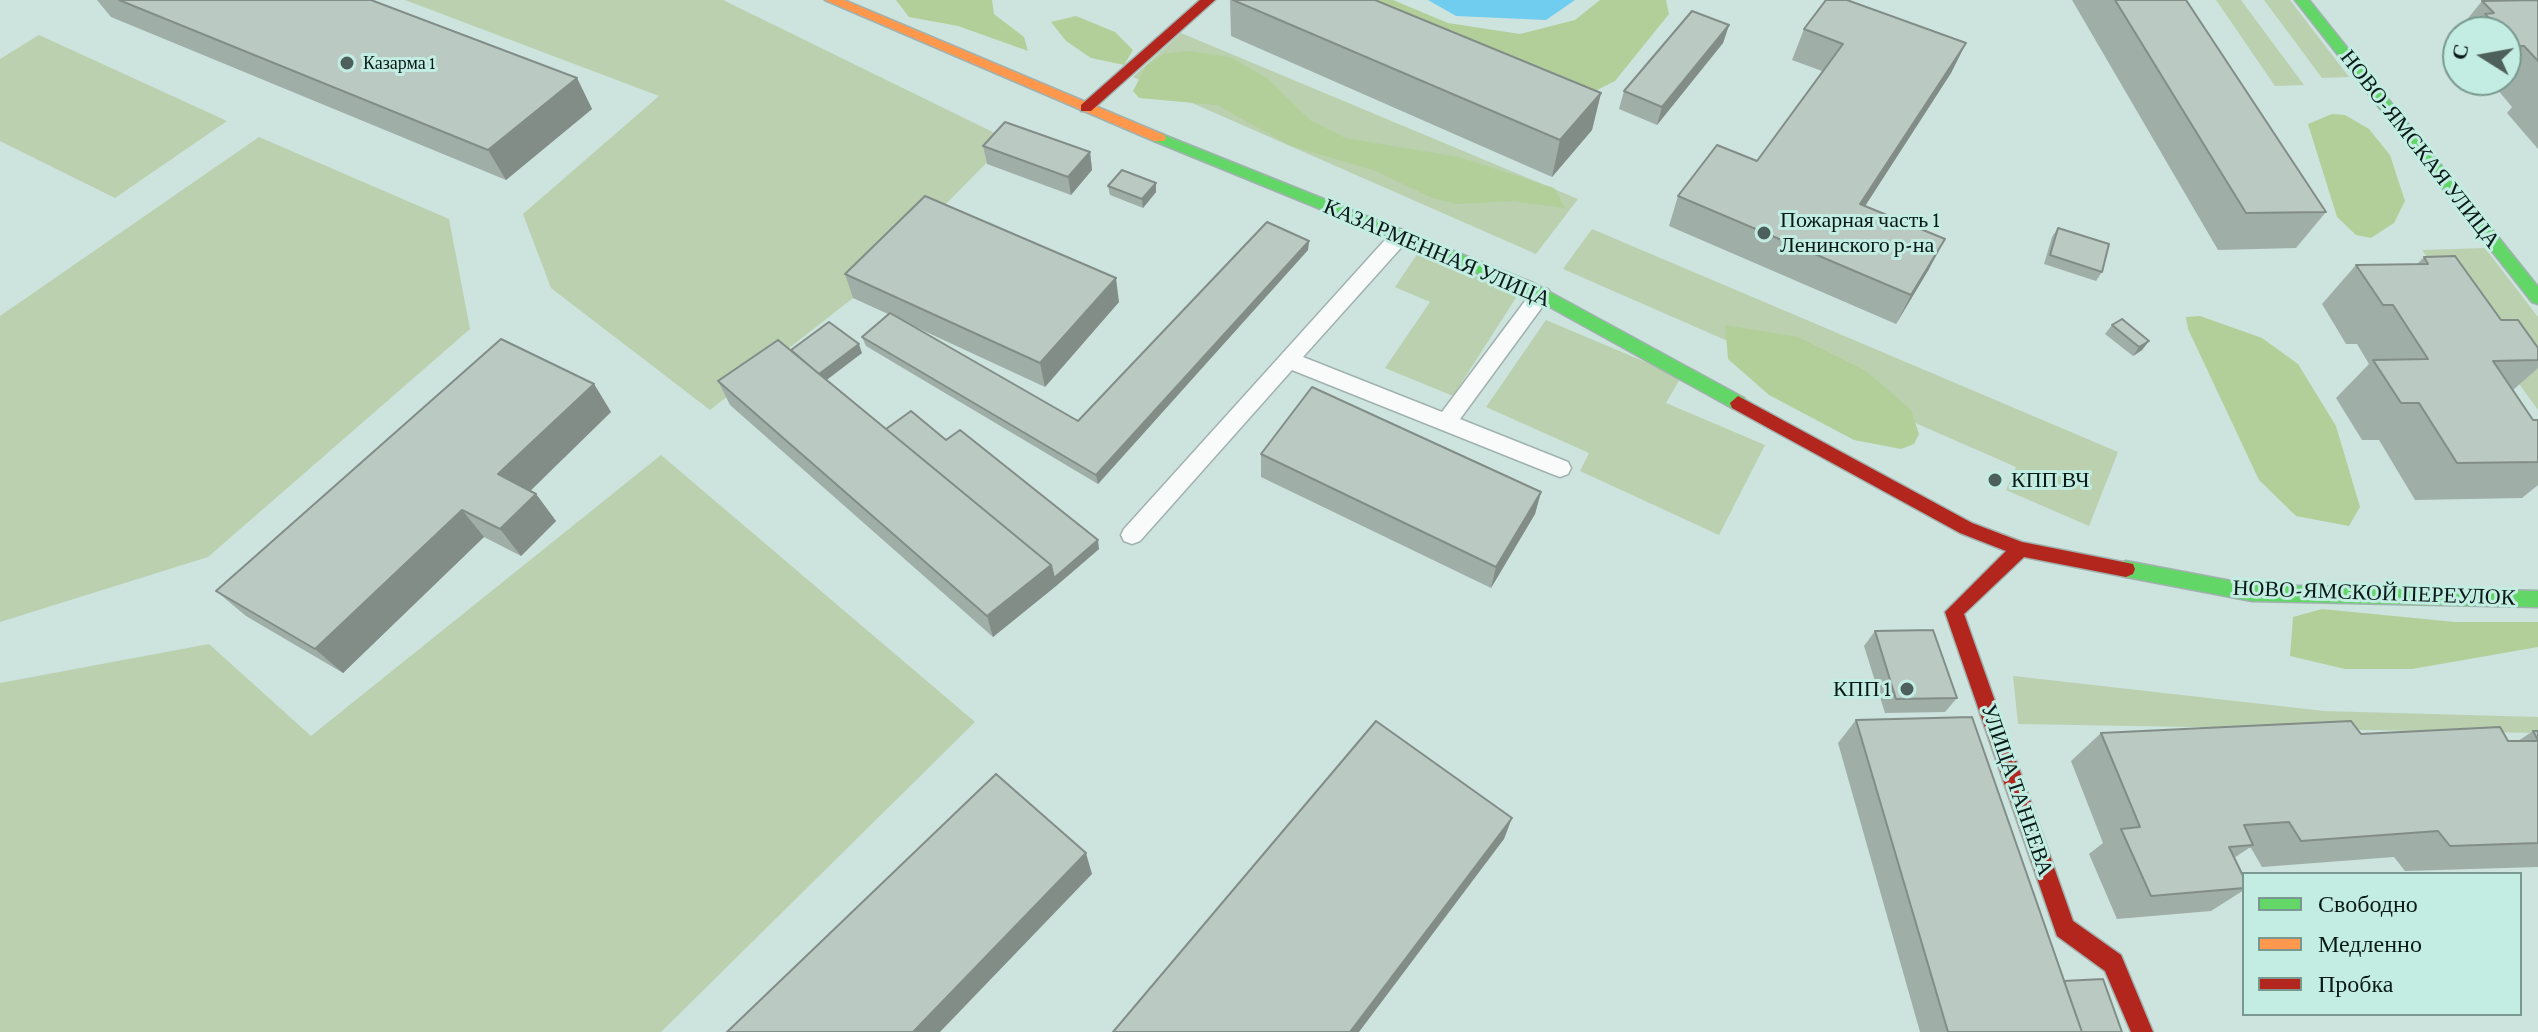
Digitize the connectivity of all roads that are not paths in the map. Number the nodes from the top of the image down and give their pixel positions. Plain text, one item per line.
1 (832, 0) edge
2 (1208, 0) edge
3 (2302, 0) edge
4 (1086, 108) junction
5 (1400, 236) junction
6 (1541, 294) junction
7 (2538, 298) edge
8 (1289, 360) junction
9 (1446, 422) junction
10 (1560, 468) dead end
11 (1132, 535) dead end
12 (2021, 549) junction
13 (2538, 599) edge
14 (2142, 1032) edge

1 - 4 street, КАЗАРМЕННАЯ УЛИЦА
2 - 4 street
3 - 7 street, НОВО-ЯМСКАЯ УЛИЦА
4 - 5 street, КАЗАРМЕННАЯ УЛИЦА
5 - 6 street, КАЗАРМЕННАЯ УЛИЦА
5 - 8 lane
6 - 9 lane
6 - 12 street, КАЗАРМЕННАЯ УЛИЦА
8 - 9 lane
8 - 11 lane
9 - 10 lane
12 - 13 street, НОВО-ЯМСКОЙ ПЕРЕУЛОК
12 - 14 street, УЛИЦА ТАНЕЕВА

